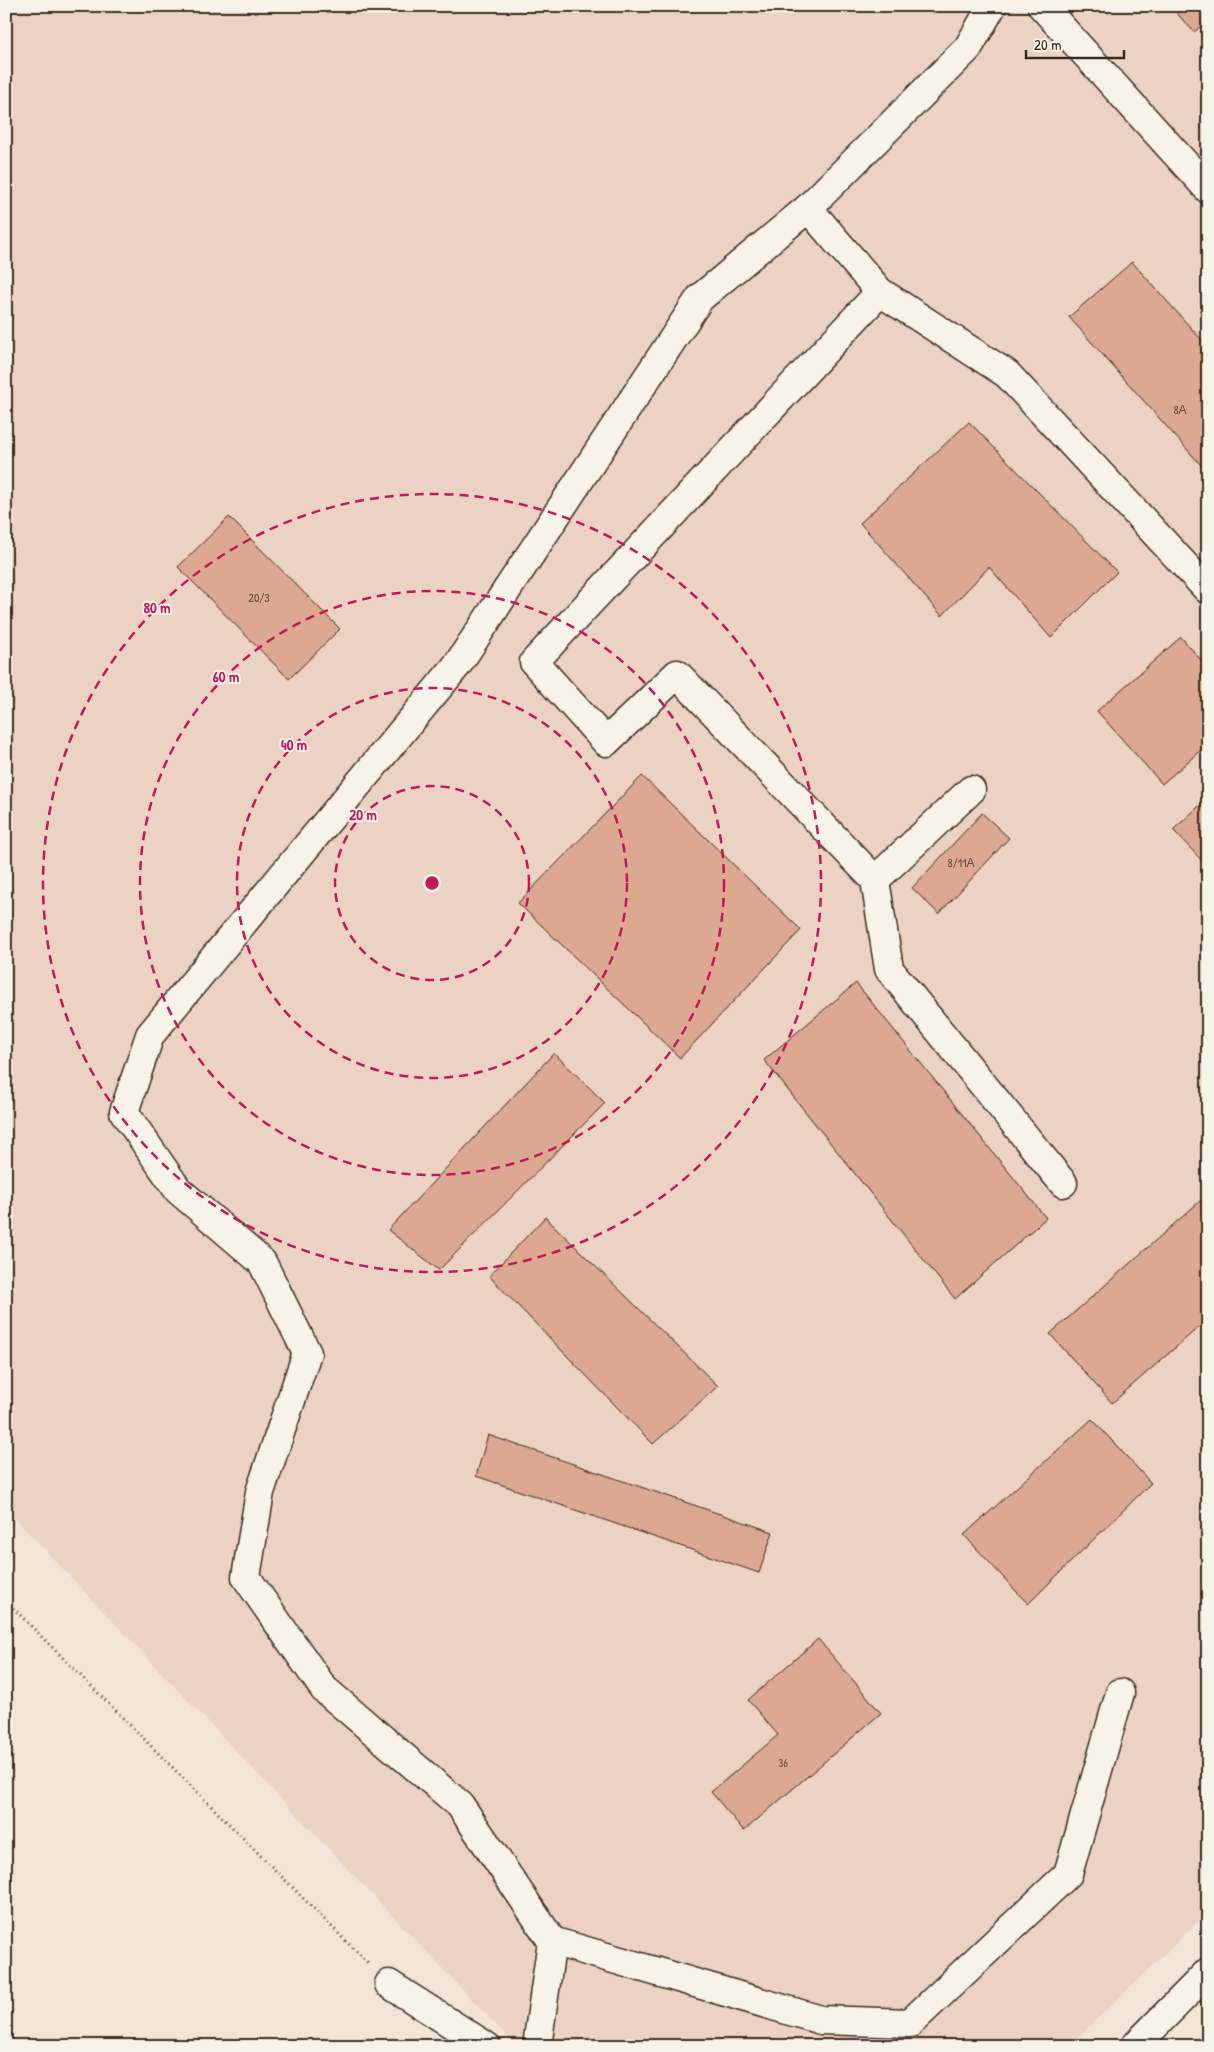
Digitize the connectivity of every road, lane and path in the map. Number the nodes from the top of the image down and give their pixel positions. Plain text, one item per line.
1 (992, 6) edge
2 (1042, 6) edge
3 (1208, 189) edge
4 (808, 208) junction
5 (880, 292) junction
6 (1208, 590) edge
7 (971, 790) dead end
8 (876, 880) junction
9 (1063, 1183) dead end
10 (6, 1601) edge
11 (1120, 1693) dead end
12 (552, 1940) junction
13 (1208, 1972) edge
14 (389, 1984) joint
15 (486, 2046) edge
16 (537, 2046) edge
17 (1135, 2046) edge

1 - 4 street
2 - 3 street
4 - 5 street
4 - 12 street
5 - 6 street
5 - 8 street
7 - 8 street
8 - 9 street
10 - 14 path
11 - 12 street
12 - 16 street
13 - 17 street
14 - 15 street

